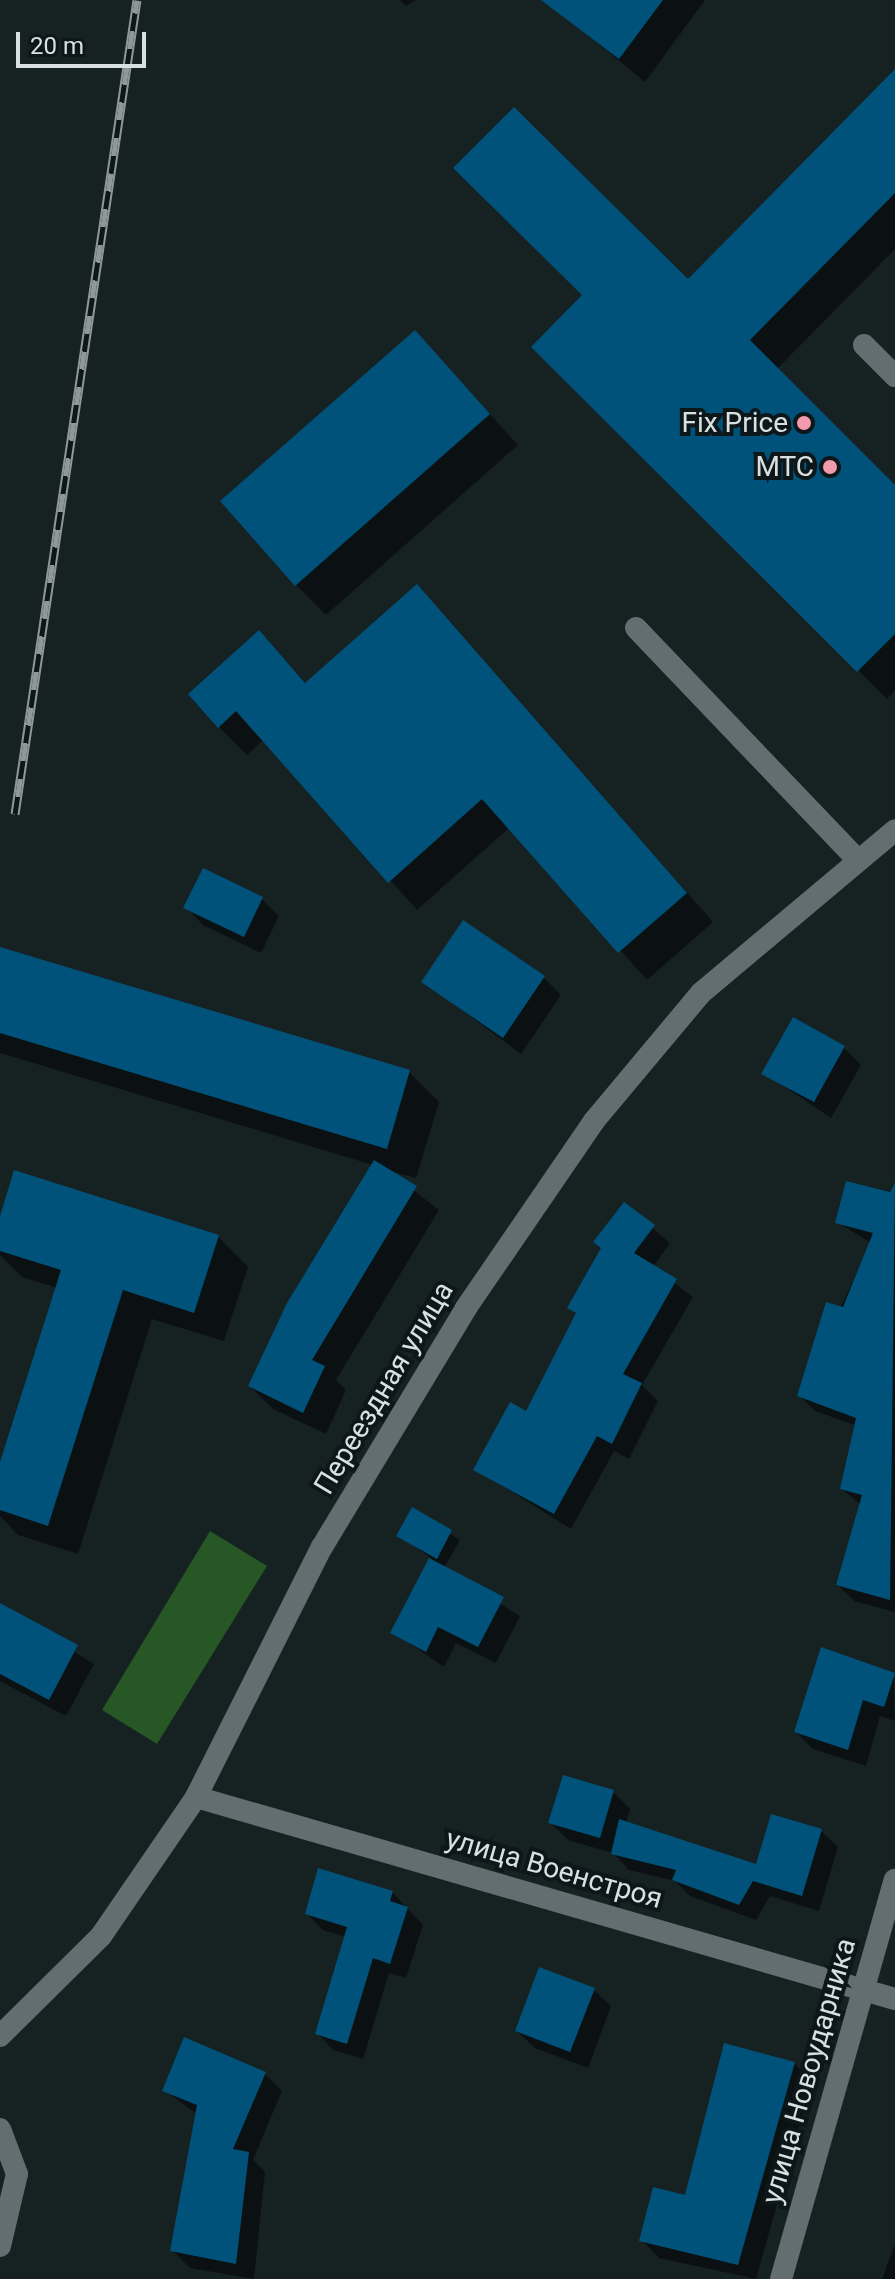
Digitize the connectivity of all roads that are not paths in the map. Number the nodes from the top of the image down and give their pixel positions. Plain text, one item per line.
1 (864, 345) dead end
2 (895, 376) edge
3 (636, 628) dead end
4 (895, 830) edge
5 (855, 857) junction
6 (196, 1797) junction
7 (895, 1880) edge
8 (864, 1989) junction
9 (895, 1999) edge
10 (0, 2036) edge
11 (0, 2129) edge
12 (0, 2246) edge
13 (781, 2279) edge

1 - 2 street
3 - 5 street
4 - 5 street, Переездная улица
5 - 6 street, Переездная улица
6 - 8 street, улица Военстроя
6 - 10 street, Переездная улица
7 - 8 street, улица Новоударника
8 - 9 street, улица Военстроя
8 - 13 street, улица Новоударника
11 - 12 street

